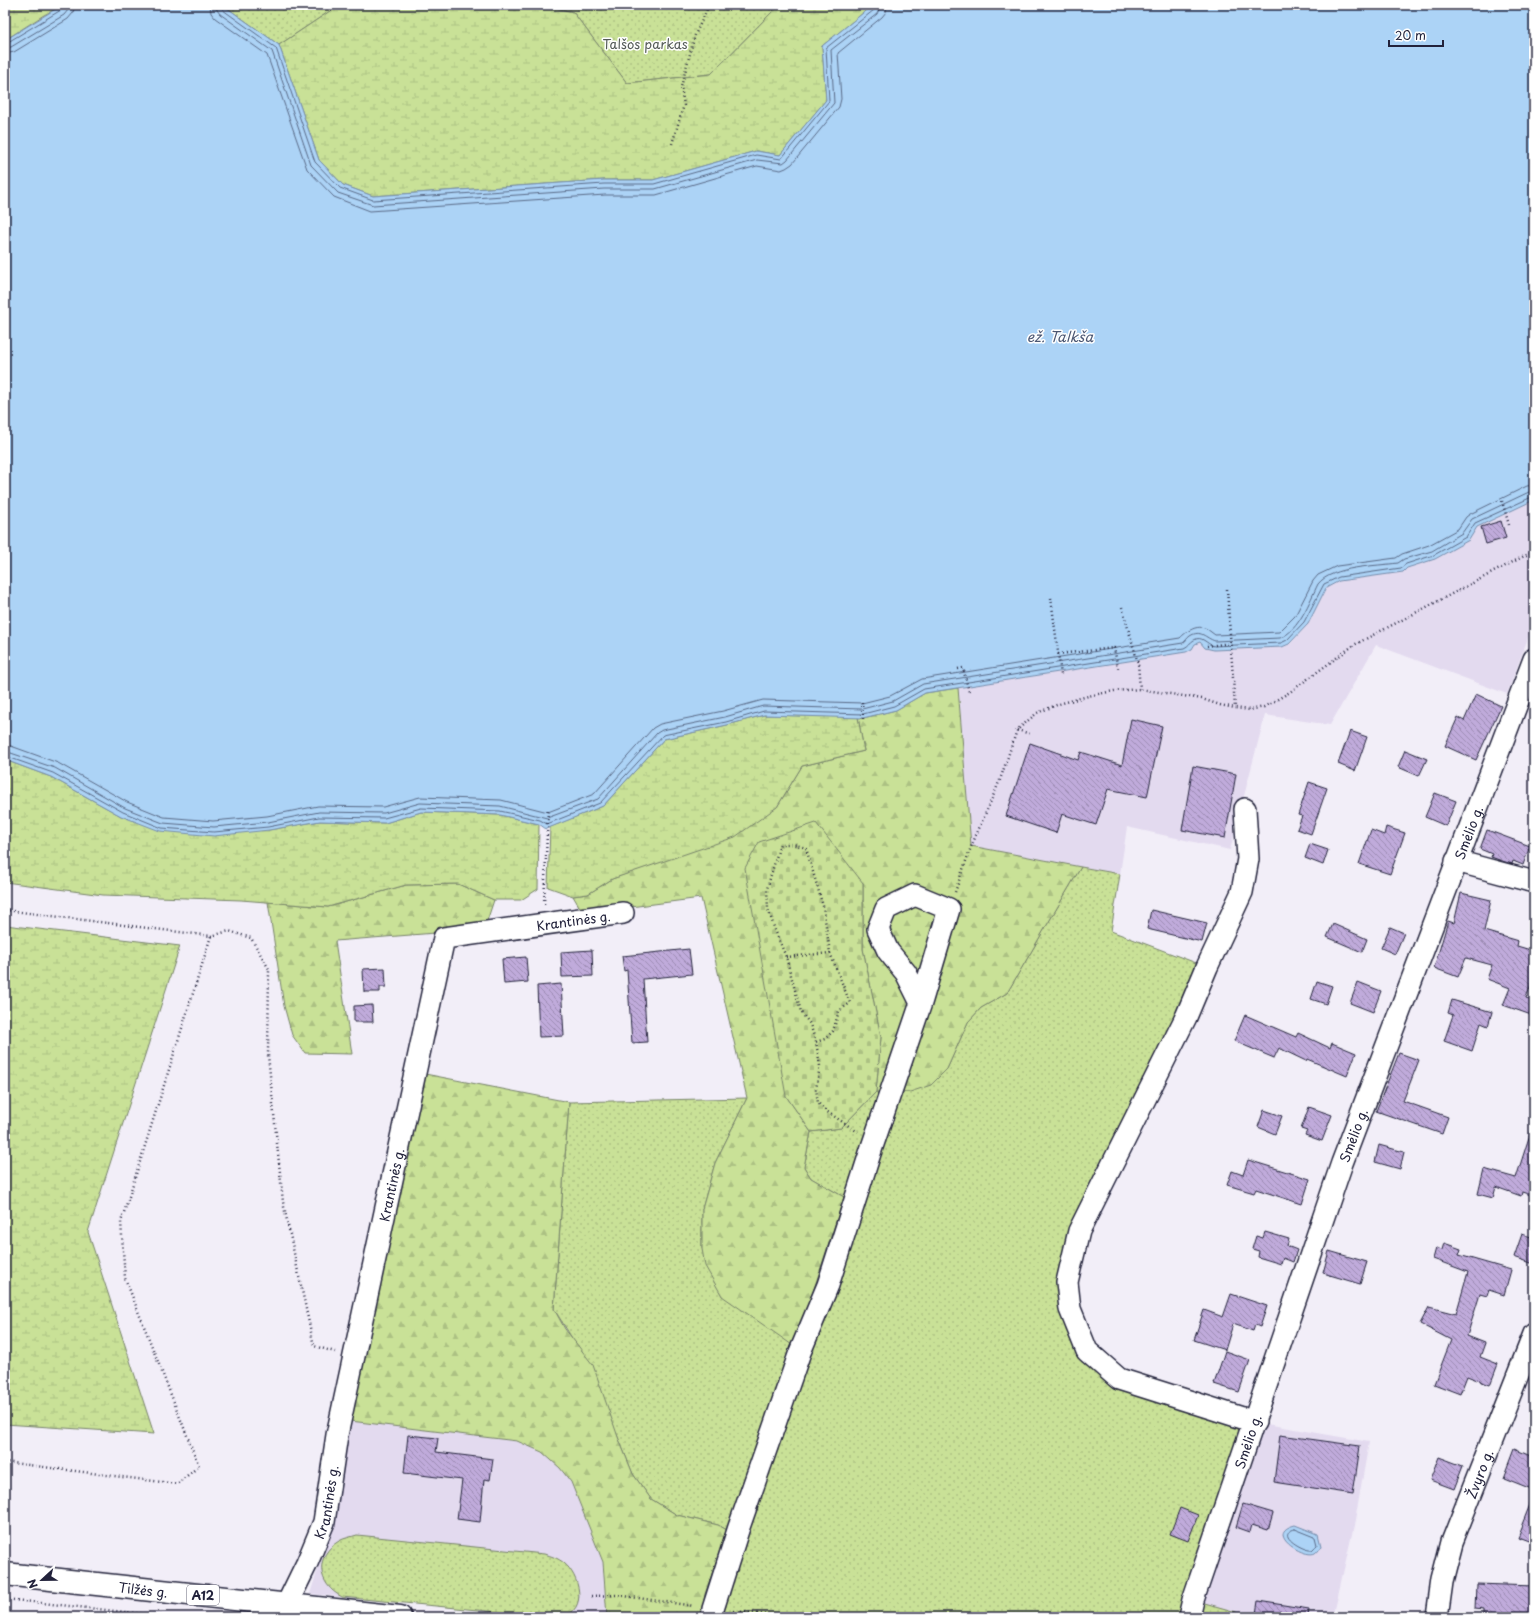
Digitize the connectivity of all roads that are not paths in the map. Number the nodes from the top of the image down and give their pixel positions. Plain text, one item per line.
1 (1534, 659) edge
2 (1245, 809) dead end
3 (1456, 861) junction
4 (1534, 882) edge
5 (623, 913) dead end
6 (921, 1003) junction
7 (1534, 1334) edge
8 (1526, 1380) edge
9 (1255, 1422) junction
10 (5, 1574) edge
11 (287, 1604) junction
12 (713, 1613) edge
13 (400, 1617) edge
14 (1189, 1617) edge
15 (1437, 1617) edge

1 - 3 street, Smėlio g.
2 - 9 street
3 - 4 street
3 - 9 street, Smėlio g.
5 - 11 street, Krantinės g.
6 - 6 street
6 - 12 street
7 - 8 street, Žvyro g.
8 - 15 street, Žvyro g.
9 - 14 street, Smėlio g.
10 - 11 highway, Tilžės g. / A12
11 - 13 highway, Tilžės g. / A12

